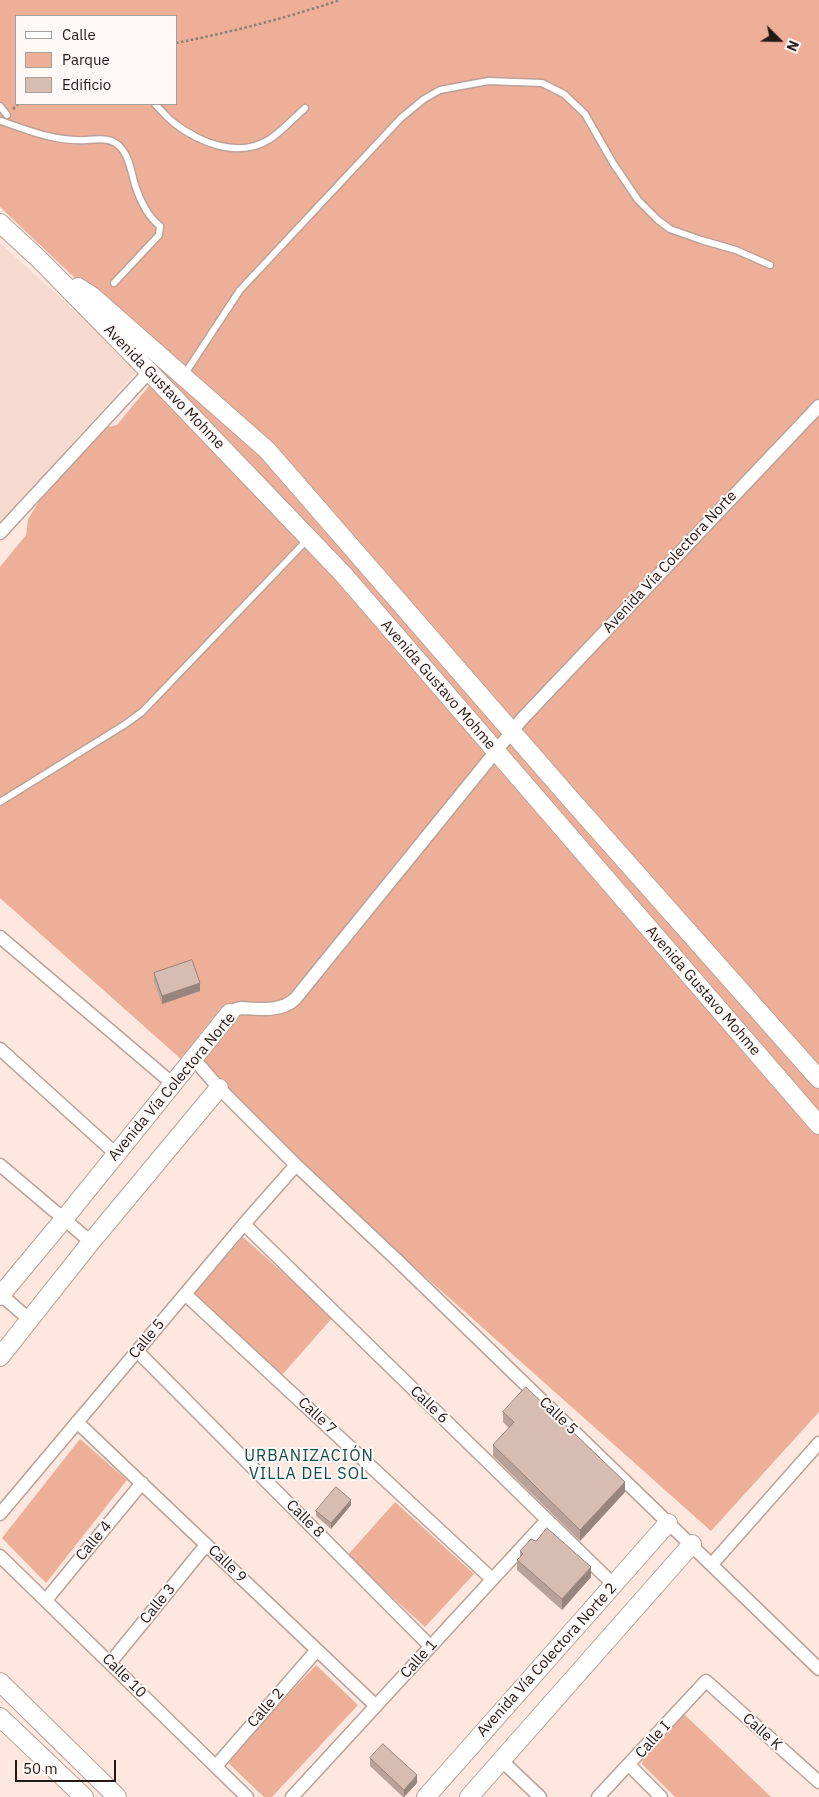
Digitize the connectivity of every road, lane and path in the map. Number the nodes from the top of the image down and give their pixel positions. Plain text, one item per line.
1 (340, 0) edge
2 (178, 43) edge
3 (156, 105) edge
4 (0, 106) edge
5 (305, 108) dead end
6 (7, 115) dead end
7 (1, 122) edge
8 (0, 223) edge
9 (41, 261) junction
10 (770, 266) dead end
11 (114, 283) dead end
12 (149, 372) junction
13 (184, 376) junction
14 (819, 406) edge
15 (813, 420) edge
16 (0, 533) edge
17 (309, 538) junction
18 (517, 725) junction
19 (496, 751) junction
20 (0, 802) edge
21 (2, 944) edge
22 (230, 1013) joint
23 (0, 1049) edge
24 (194, 1059) junction
25 (819, 1079) edge
26 (173, 1084) junction
27 (219, 1088) junction
28 (819, 1125) edge
29 (116, 1154) junction
30 (0, 1165) edge
31 (296, 1166) junction
32 (64, 1219) junction
33 (244, 1224) junction
34 (91, 1242) junction
35 (185, 1294) junction
36 (0, 1295) edge
37 (30, 1320) junction
38 (137, 1350) junction
39 (0, 1357) edge
40 (77, 1422) junction
41 (819, 1443) edge
42 (142, 1483) junction
43 (0, 1514) edge
44 (546, 1520) junction
45 (668, 1523) junction
46 (692, 1544) junction
47 (206, 1545) junction
48 (0, 1556) edge
49 (712, 1564) junction
50 (492, 1579) junction
51 (614, 1585) junction
52 (46, 1600) junction
53 (430, 1646) junction
54 (317, 1650) junction
55 (110, 1663) junction
56 (819, 1669) edge
57 (0, 1682) edge
58 (706, 1682) joint
59 (376, 1706) junction
60 (0, 1716) edge
61 (501, 1760) junction
62 (629, 1765) junction
63 (216, 1766) junction
64 (819, 1782) edge
65 (84, 1797) edge
66 (117, 1797) edge
67 (247, 1797) edge
68 (292, 1797) edge
69 (426, 1797) edge
70 (468, 1797) edge
71 (540, 1797) edge
72 (598, 1797) edge
73 (661, 1797) edge

1 - 2 path
3 - 5 lane
4 - 6 lane
7 - 11 lane
8 - 9 street, Avenida Gustavo Mohme
9 - 12 street, Avenida Gustavo Mohme
9 - 13 street, Avenida Gustavo Mohme
10 - 13 lane
12 - 16 street
12 - 17 street, Avenida Gustavo Mohme
13 - 18 street, Avenida Gustavo Mohme
14 - 15 street, Avenida Vía Colectora Norte
15 - 18 street, Avenida Vía Colectora Norte
17 - 19 street, Avenida Gustavo Mohme
17 - 20 lane
18 - 19 street, Avenida Vía Colectora Norte
18 - 25 street, Avenida Gustavo Mohme
19 - 22 street, Avenida Vía Colectora Norte
19 - 28 street, Avenida Gustavo Mohme
21 - 26 street
22 - 24 street, Avenida Vía Colectora Norte
23 - 29 street
24 - 26 street, Avenida Vía Colectora Norte
24 - 27 street, Calle 5
26 - 29 street, Avenida Vía Colectora Norte
27 - 31 street, Calle 5
27 - 34 street
29 - 32 street, Avenida Vía Colectora Norte
30 - 32 street
31 - 33 street, Calle 5
31 - 45 street, Calle 5
32 - 34 street
32 - 36 street, Avenida Vía Colectora Norte
33 - 35 street, Calle 5
33 - 44 street, Calle 6
34 - 37 street
35 - 38 street, Calle 5
35 - 50 street, Calle 7
36 - 37 street
37 - 39 street
38 - 40 street, Calle 5
38 - 53 street, Calle 8
40 - 42 street, Calle 9
40 - 43 street, Calle 5
41 - 49 street
42 - 47 street, Calle 9
42 - 52 street, Calle 4
44 - 50 street, Calle 1
44 - 51 street, Calle 6
45 - 46 street, Calle 5
45 - 51 street, Avenida Vía Colectora Norte 2
46 - 49 street, Calle 5
46 - 61 street, Avenida Vía Colectora Norte 2
47 - 54 street, Calle 9
47 - 55 street, Calle 3
48 - 52 street, Calle 10
49 - 56 street, Calle 5
50 - 53 street, Calle 1
51 - 69 street, Avenida Vía Colectora Norte 2
52 - 55 street, Calle 10
53 - 59 street, Calle 1
54 - 59 street, Calle 9
54 - 63 street, Calle 2
55 - 63 street, Calle 10
57 - 66 street
58 - 62 street, Calle I
58 - 64 street, Calle K
59 - 68 street, Calle 1
60 - 65 street
61 - 70 street, Avenida Vía Colectora Norte 2
61 - 71 street
62 - 72 street, Calle I
62 - 73 street
63 - 67 street, Calle 10

